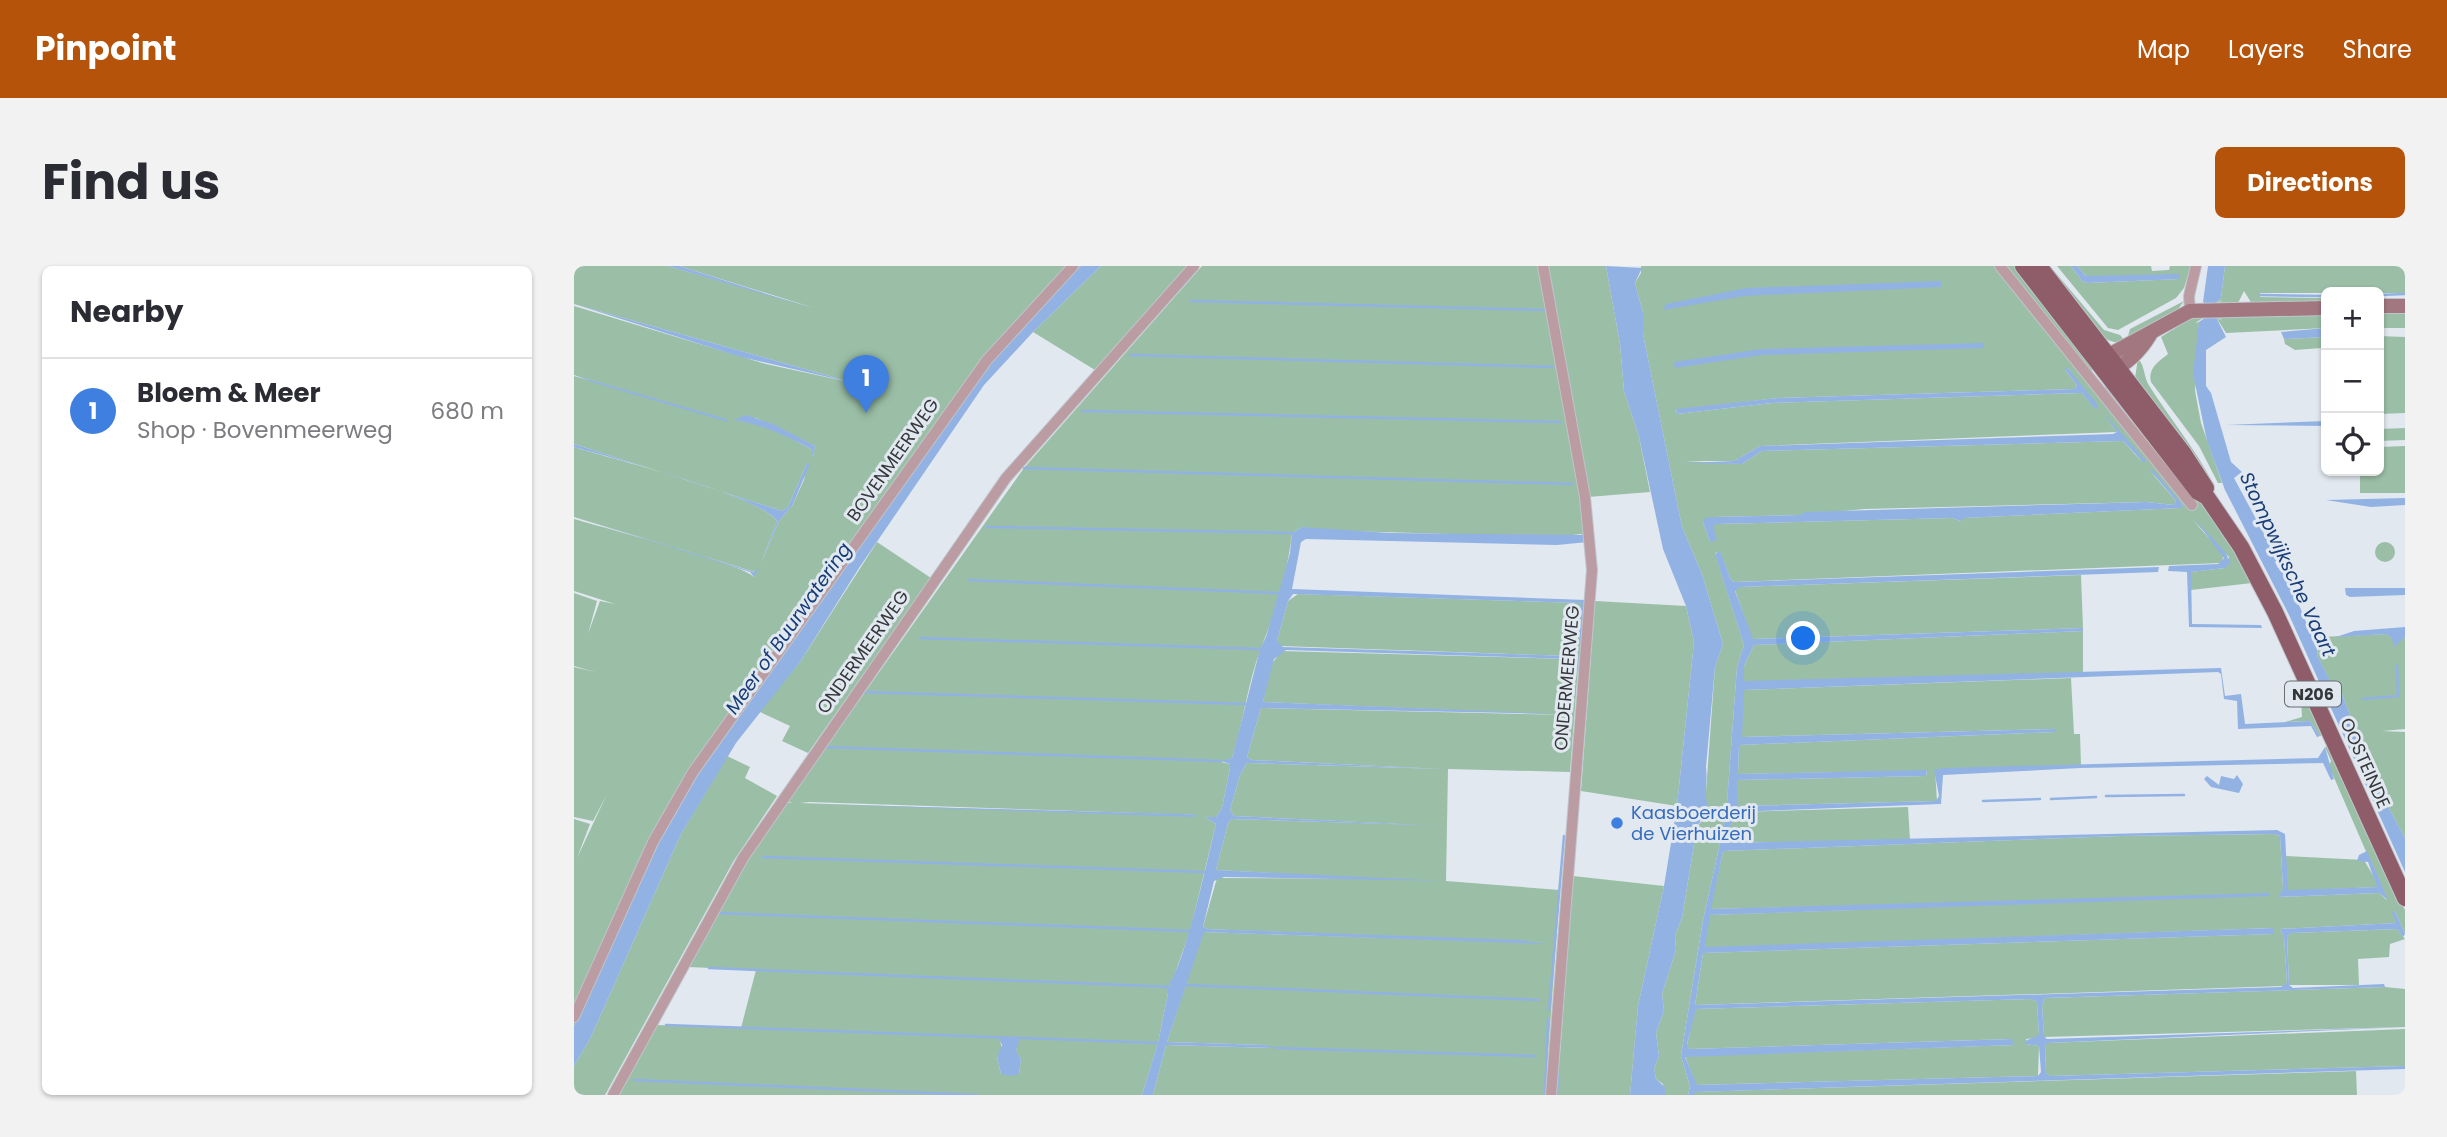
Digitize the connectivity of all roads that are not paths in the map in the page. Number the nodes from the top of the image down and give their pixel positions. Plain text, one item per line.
1 (1073, 266) edge
2 (1194, 266) edge
3 (1544, 266) edge
4 (2000, 266) edge
5 (2023, 266) edge
6 (2039, 266) edge
7 (2196, 266) edge
8 (2384, 306) edge
9 (2405, 306) edge
10 (2321, 308) edge
11 (2190, 311) junction
12 (2106, 369) junction
13 (2405, 898) edge
14 (574, 1017) edge
15 (613, 1095) edge
16 (1551, 1095) edge

1 - 14 street, BOVENMEERWEG
2 - 15 street, ONDERMEERWEG
3 - 16 street, ONDERMEERWEG
4 - 12 street
5 - 12 main road, N206
6 - 12 main road, N206
7 - 11 street
8 - 9 street
10 - 11 street
11 - 12 street
12 - 13 main road, OOSTEINDE / N206

